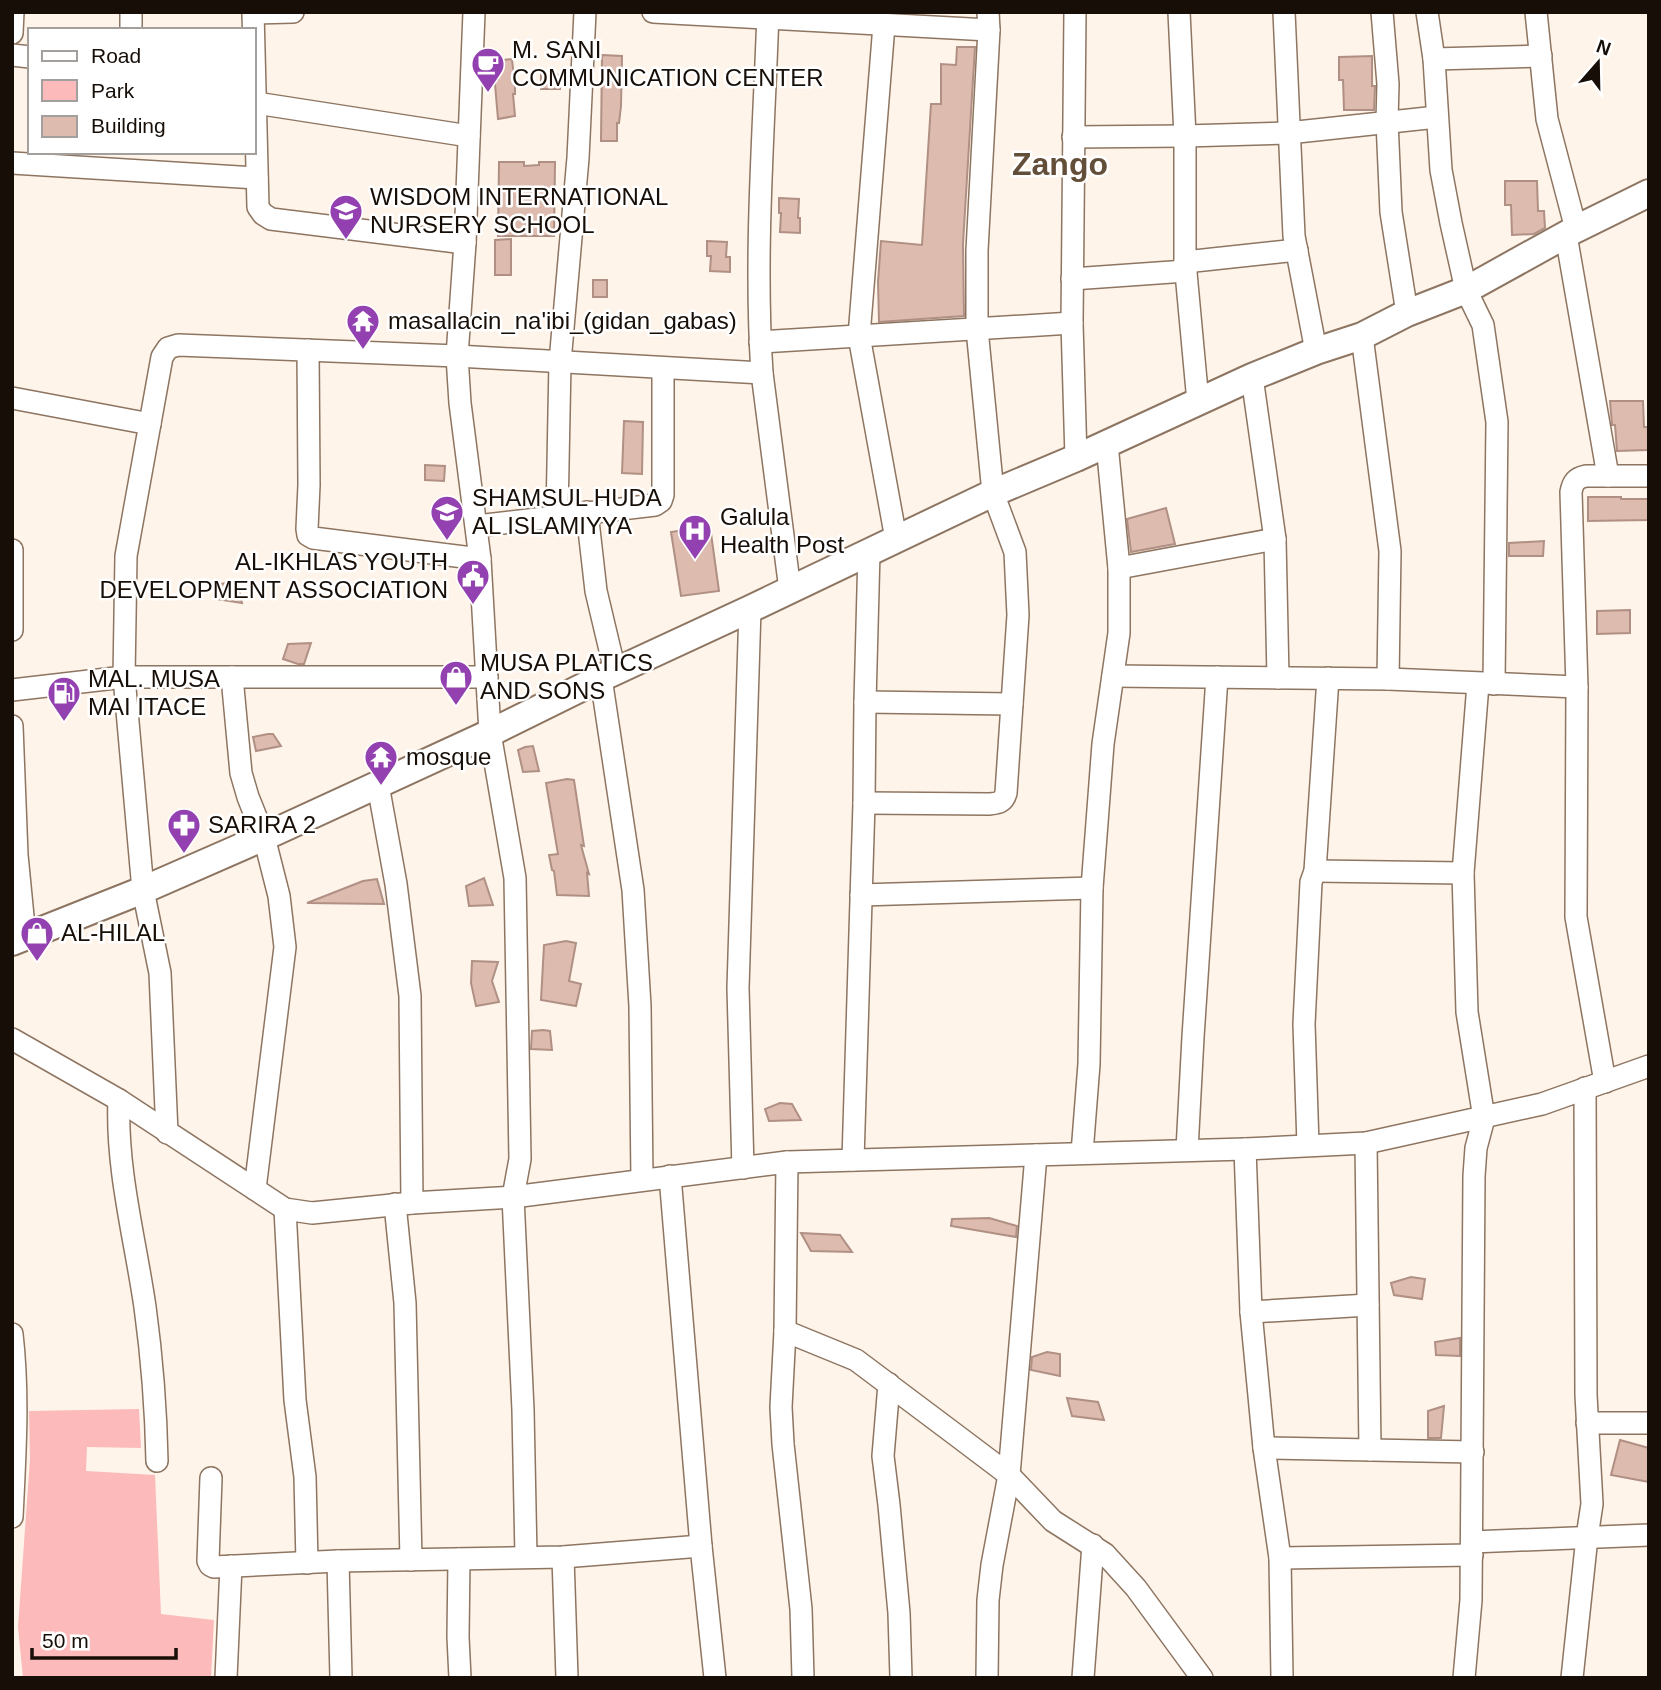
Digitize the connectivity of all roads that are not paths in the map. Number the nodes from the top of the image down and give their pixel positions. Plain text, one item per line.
1 (13, 12) edge
2 (293, 12) edge
3 (474, 12) edge
4 (585, 12) edge
5 (653, 12) edge
6 (1074, 12) edge
7 (1179, 12) edge
8 (1284, 12) edge
9 (1382, 12) edge
10 (1427, 12) edge
11 (1536, 12) edge
12 (253, 13) edge
13 (768, 15) edge
14 (879, 20) edge
15 (989, 21) edge
16 (12, 33) edge
17 (1541, 56) junction
18 (1434, 59) junction
19 (256, 103) joint
20 (1437, 117) junction
21 (1387, 121) junction
22 (1288, 133) junction
23 (469, 136) junction
24 (1185, 136) junction
25 (1073, 137) junction
26 (12, 163) edge
27 (257, 178) junction
28 (1649, 193) edge
29 (1571, 232) junction
30 (465, 243) junction
31 (1297, 250) junction
32 (1186, 267) junction
33 (1072, 279) junction
34 (1466, 290) junction
35 (1407, 313) junction
36 (1072, 323) junction
37 (977, 329) junction
38 (859, 336) junction
39 (1362, 336) junction
40 (760, 342) junction
41 (307, 350) junction
42 (1316, 351) junction
43 (457, 356) junction
44 (560, 362) junction
45 (663, 368) junction
46 (762, 373) junction
47 (1252, 377) junction
48 (12, 398) edge
49 (1198, 402) junction
50 (150, 424) junction
51 (1107, 444) junction
52 (1076, 458) junction
53 (1608, 476) junction
54 (1649, 476) edge
55 (993, 493) junction
56 (587, 512) junction
57 (557, 515) junction
58 (477, 526) junction
59 (896, 539) junction
60 (1275, 539) junction
61 (12, 550) edge
62 (869, 552) junction
63 (480, 559) junction
64 (1119, 568) junction
65 (790, 590) junction
66 (750, 608) junction
67 (12, 630) edge
68 (608, 675) junction
69 (1113, 676) junction
70 (124, 677) junction
71 (232, 677) junction
72 (487, 677) junction
73 (1217, 677) junction
74 (1278, 677) junction
75 (1328, 678) junction
76 (1388, 679) junction
77 (1486, 684) junction
78 (1577, 687) junction
79 (12, 690) edge
80 (865, 702) junction
81 (1012, 704) junction
82 (12, 726) edge
83 (490, 733) junction
84 (378, 785) junction
85 (864, 803) junction
86 (264, 837) junction
87 (1315, 871) junction
88 (1463, 873) junction
89 (1092, 888) junction
90 (143, 890) junction
91 (861, 895) junction
92 (18, 939) edge
93 (12, 1039) edge
94 (1649, 1066) edge
95 (1595, 1085) junction
96 (119, 1100) junction
97 (1484, 1118) junction
98 (167, 1133) junction
99 (1366, 1143) junction
100 (1308, 1145) junction
101 (1245, 1149) junction
102 (1188, 1150) junction
103 (1082, 1153) junction
104 (1036, 1155) junction
105 (853, 1160) junction
106 (787, 1162) junction
107 (743, 1168) junction
108 (670, 1176) junction
109 (642, 1180) junction
110 (255, 1189) junction
111 (513, 1197) junction
112 (403, 1204) junction
113 (285, 1209) junction
114 (1368, 1305) junction
115 (1251, 1312) junction
116 (785, 1331) junction
117 (12, 1334) edge
118 (889, 1384) junction
119 (1587, 1423) junction
120 (1649, 1423) edge
121 (1264, 1448) junction
122 (1370, 1450) junction
123 (1473, 1452) junction
124 (157, 1461) dead end
125 (1009, 1475) junction
126 (211, 1478) dead end
127 (13, 1489) edge
128 (12, 1517) edge
129 (1649, 1535) edge
130 (1587, 1537) junction
131 (1093, 1545) junction
132 (701, 1546) junction
133 (1472, 1548) junction
134 (526, 1557) junction
135 (563, 1557) junction
136 (1280, 1558) junction
137 (459, 1559) junction
138 (411, 1560) junction
139 (338, 1562) junction
140 (307, 1563) junction
141 (231, 1566) junction
142 (226, 1678) edge
143 (341, 1678) edge
144 (460, 1678) edge
145 (568, 1678) edge
146 (715, 1678) edge
147 (803, 1678) edge
148 (901, 1678) edge
149 (987, 1678) edge
150 (1083, 1678) edge
151 (1202, 1678) edge
152 (1282, 1678) edge
153 (1464, 1678) edge
154 (1573, 1678) edge

1 - 16 street
2 - 12 street
3 - 23 street
4 - 44 street
5 - 13 street
6 - 25 street
7 - 24 street
8 - 22 street
9 - 21 street
10 - 18 street
11 - 17 street
13 - 14 street
13 - 40 street
14 - 15 street
14 - 38 street
15 - 37 street
17 - 18 street
17 - 29 street
18 - 20 street
19 - 23 street
19 - 27 street
20 - 21 street
20 - 34 street
21 - 22 street
21 - 35 street
22 - 24 street
22 - 31 street
23 - 30 street
24 - 25 street
24 - 32 street
25 - 33 street
26 - 27 street
27 - 30 street
28 - 29 street
29 - 34 street
29 - 53 street
30 - 43 street
31 - 32 street
31 - 42 street
32 - 33 street
32 - 49 street
33 - 36 street
34 - 35 street
34 - 77 street
35 - 39 street
36 - 37 street
36 - 52 street
37 - 38 street
37 - 55 street
38 - 40 street
38 - 59 street
39 - 42 street
39 - 76 street
40 - 46 street
41 - 43 street
41 - 50 street
41 - 63 street
42 - 47 street
43 - 44 street
43 - 58 street
44 - 45 street
44 - 57 street
45 - 46 street
45 - 56 street
46 - 65 street
47 - 49 street
47 - 60 street
48 - 50 street
49 - 51 street
50 - 70 street
51 - 52 street
51 - 64 street
52 - 55 street
53 - 54 street
53 - 78 street
55 - 59 street
55 - 81 street
56 - 57 street
56 - 68 street
57 - 58 street
58 - 63 street
59 - 62 street
60 - 64 street
60 - 74 street
61 - 67 street
62 - 65 street
62 - 80 street
63 - 72 street
64 - 69 street
65 - 66 street
66 - 68 street
66 - 107 street
68 - 83 street
68 - 109 street
69 - 73 street
69 - 89 street
70 - 71 street
70 - 79 street
70 - 90 street
71 - 72 street
71 - 86 street
72 - 83 street
73 - 74 street
73 - 102 street
74 - 75 street
75 - 76 street
75 - 87 street
76 - 77 street
77 - 78 street
77 - 88 street
78 - 95 street
80 - 81 street
80 - 85 street
81 - 85 street
82 - 92 street
83 - 84 street
83 - 111 street
84 - 86 street
84 - 112 street
85 - 91 street
86 - 90 street
86 - 110 street
87 - 88 street
87 - 100 street
88 - 97 street
89 - 91 street
89 - 103 street
90 - 92 street
90 - 98 street
91 - 105 street
93 - 96 street
94 - 95 street
95 - 97 street
95 - 119 street
96 - 98 street
96 - 124 street
97 - 99 street
97 - 123 street
98 - 110 street
99 - 100 street
99 - 114 street
100 - 101 street
101 - 102 street
101 - 115 street
102 - 103 street
103 - 104 street
104 - 105 street
104 - 125 street
105 - 106 street
106 - 107 street
106 - 116 street
107 - 108 street
108 - 109 street
108 - 132 street
109 - 111 street
110 - 113 street
111 - 112 street
111 - 134 street
112 - 113 street
112 - 138 street
113 - 140 street
114 - 115 street
114 - 122 street
115 - 121 street
116 - 118 street
116 - 147 street
117 - 127 street
118 - 125 street
118 - 148 street
119 - 120 street
119 - 130 street
121 - 122 street
121 - 136 street
122 - 123 street
123 - 133 street
125 - 131 street
125 - 149 street
126 - 141 street
127 - 128 street
129 - 130 street
130 - 133 street
130 - 154 street
131 - 150 street
131 - 151 street
132 - 135 street
132 - 146 street
133 - 136 street
133 - 153 street
134 - 135 street
134 - 137 street
135 - 145 street
136 - 152 street
137 - 138 street
137 - 144 street
138 - 139 street
139 - 140 street
139 - 143 street
140 - 141 street
141 - 142 street

